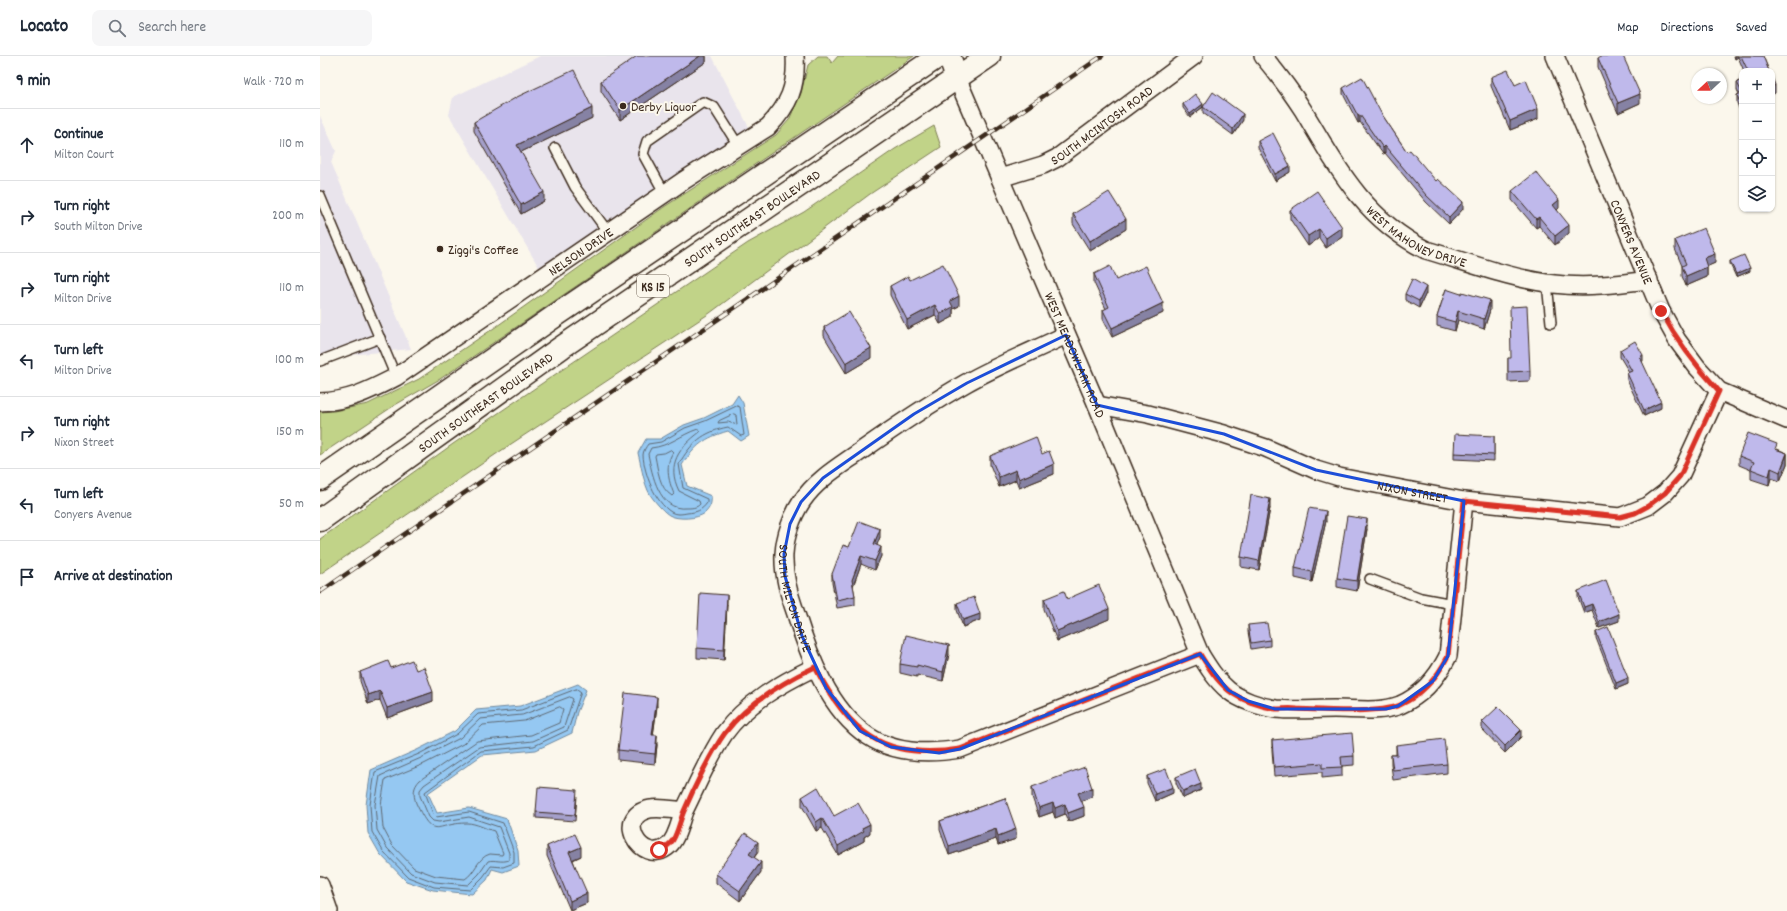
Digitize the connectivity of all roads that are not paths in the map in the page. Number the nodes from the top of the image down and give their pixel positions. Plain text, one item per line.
1 (939, 56) edge
2 (949, 56) edge
3 (989, 56) edge
4 (1194, 56) edge
5 (1263, 56) edge
6 (1555, 56) edge
7 (798, 59) edge
8 (957, 78) junction
9 (738, 145) junction
10 (556, 148) dead end
11 (1000, 178) junction
12 (665, 194) junction
13 (320, 196) edge
14 (608, 232) junction
15 (1649, 280) junction
16 (1547, 283) junction
17 (1551, 323) dead end
18 (1066, 335) junction
19 (380, 338) junction
20 (320, 362) edge
21 (396, 377) junction
22 (1719, 391) junction
23 (320, 402) edge
24 (1097, 405) junction
25 (1787, 420) edge
26 (320, 479) edge
27 (1464, 501) junction
28 (320, 520) edge
29 (1370, 579) dead end
30 (1453, 604) junction
31 (1200, 654) junction
32 (815, 667) junction
33 (684, 811) dead end
34 (320, 885) edge
35 (329, 911) edge

1 - 26 main road, SOUTH SOUTHEAST BOULEVARD / KS 15
2 - 8 main road, WEST MEADOWLARK ROAD
3 - 8 main road, SOUTH SOUTHEAST BOULEVARD / KS 15
4 - 11 street, SOUTH MCINTOSH ROAD
5 - 16 street, WEST MAHONEY DRIVE
6 - 15 street, CONYERS AVENUE
7 - 9 street, NELSON DRIVE
8 - 11 street, WEST MEADOWLARK ROAD
8 - 28 main road, SOUTH SOUTHEAST BOULEVARD / KS 15
9 - 12 street, NELSON DRIVE
9 - 12 lane
10 - 14 lane
11 - 18 street, WEST MEADOWLARK ROAD
12 - 14 street, NELSON DRIVE
13 - 19 lane
14 - 21 street, NELSON DRIVE
15 - 16 street, WEST MAHONEY DRIVE
15 - 22 street, CONYERS AVENUE
16 - 17 lane
18 - 24 street, WEST MEADOWLARK ROAD
18 - 32 street, SOUTH MILTON DRIVE
19 - 20 lane
19 - 21 lane
21 - 23 street, NELSON DRIVE
22 - 25 street, CONYERS AVENUE
22 - 27 street, NIXON STREET
24 - 27 street, NIXON STREET
24 - 31 street, WEST MEADOWLARK ROAD
27 - 30 street, WEST MEADOWLARK ROAD
29 - 30 lane
30 - 31 street, WEST MEADOWLARK ROAD
31 - 32 street, SOUTH MILTON DRIVE
32 - 33 street
34 - 35 street

